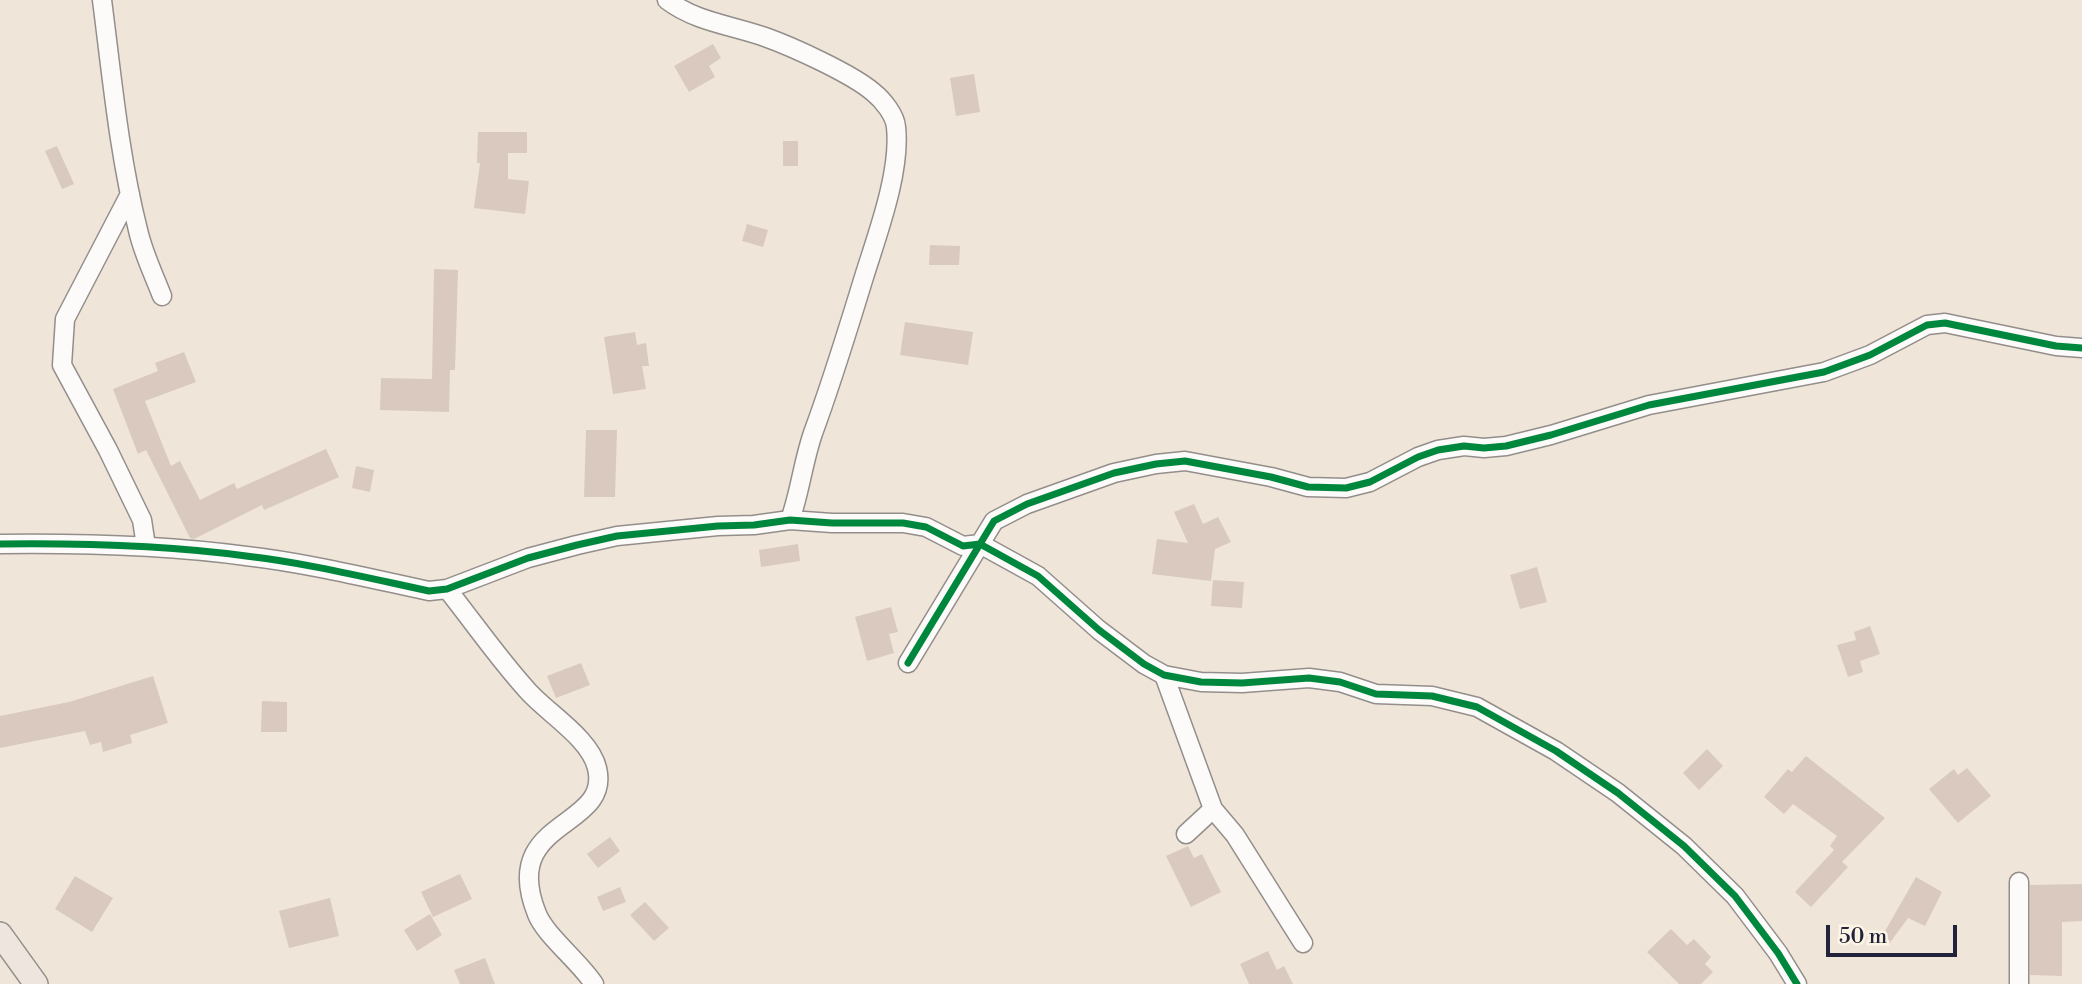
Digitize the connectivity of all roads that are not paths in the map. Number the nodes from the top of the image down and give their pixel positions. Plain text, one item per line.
1 (102, 0) edge
2 (667, 0) edge
3 (130, 194) junction
4 (162, 296) dead end
5 (2082, 348) edge
6 (790, 520) junction
7 (0, 544) edge
8 (980, 544) junction
9 (146, 546) junction
10 (447, 589) junction
11 (908, 663) dead end
12 (1164, 675) junction
13 (1213, 809) junction
14 (1186, 834) dead end
15 (2019, 882) dead end
16 (0, 934) edge
17 (1303, 943) dead end
18 (36, 984) edge
19 (594, 984) edge
20 (1797, 984) edge
21 (2019, 984) edge

1 - 3 street
2 - 6 street
3 - 4 street
3 - 9 street
5 - 8 street
6 - 8 street
6 - 10 street
7 - 9 street
8 - 11 street
8 - 12 street
9 - 10 street
10 - 19 street
12 - 13 street
12 - 20 street
13 - 14 street
13 - 17 street
15 - 21 street
16 - 18 main road

